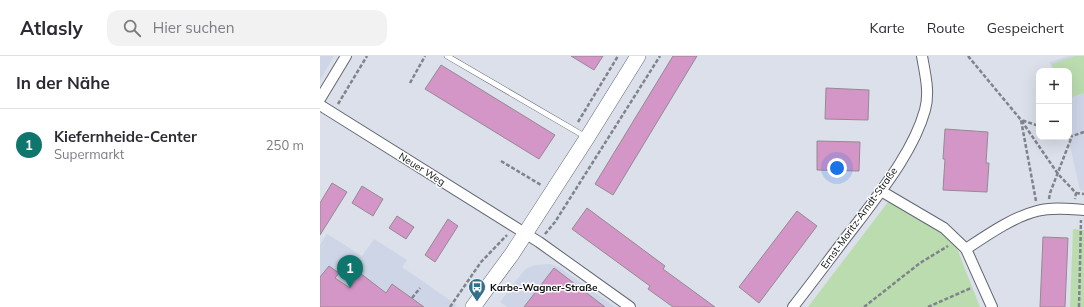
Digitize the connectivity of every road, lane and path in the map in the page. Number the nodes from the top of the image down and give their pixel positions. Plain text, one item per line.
1 (346, 56) edge
2 (367, 56) edge
3 (426, 56) edge
4 (447, 56) edge
5 (618, 56) edge
6 (638, 56) edge
7 (660, 56) edge
8 (922, 56) edge
9 (968, 56) edge
10 (410, 83) dead end
11 (320, 99) edge
12 (320, 105) edge
13 (333, 113) junction
14 (1021, 120) junction
15 (1036, 125) edge
16 (571, 129) junction
17 (1084, 132) edge
18 (1072, 135) edge
19 (587, 138) junction
20 (1069, 140) edge
21 (501, 161) dead end
22 (1058, 174) junction
23 (545, 186) junction
24 (881, 191) junction
25 (1076, 193) junction
26 (1084, 194) edge
27 (1042, 210) junction
28 (1080, 210) edge
29 (1083, 228) edge
30 (519, 230) junction
31 (957, 240) junction
32 (539, 242) junction
33 (966, 248) junction
34 (982, 283) junction
35 (420, 288) dead end
36 (412, 298) dead end
37 (450, 307) edge
38 (473, 307) edge
39 (630, 307) edge
40 (793, 307) edge
41 (864, 307) edge
42 (928, 307) edge
43 (992, 307) edge
44 (1079, 307) edge

1 - 11 street
2 - 13 path
3 - 10 path
4 - 16 lane
5 - 16 path
6 - 19 street
7 - 32 path
8 - 24 street, Ernst-Moritz-Arndt-Straße
9 - 14 path
12 - 13 street, Neuer Weg
13 - 30 street, Neuer Weg
14 - 15 path
14 - 22 path
14 - 27 path
16 - 19 lane
17 - 18 path
19 - 23 street
20 - 22 path
21 - 23 path
22 - 25 path
22 - 27 path
23 - 30 street
24 - 31 street
24 - 40 street, Ernst-Moritz-Arndt-Straße
25 - 26 path
25 - 28 path
27 - 28 street
27 - 33 street
28 - 29 path
29 - 44 path
30 - 32 street
30 - 37 path
30 - 38 street
31 - 33 street
31 - 41 path
32 - 39 street
33 - 34 street
34 - 42 path
34 - 43 street
35 - 36 path

